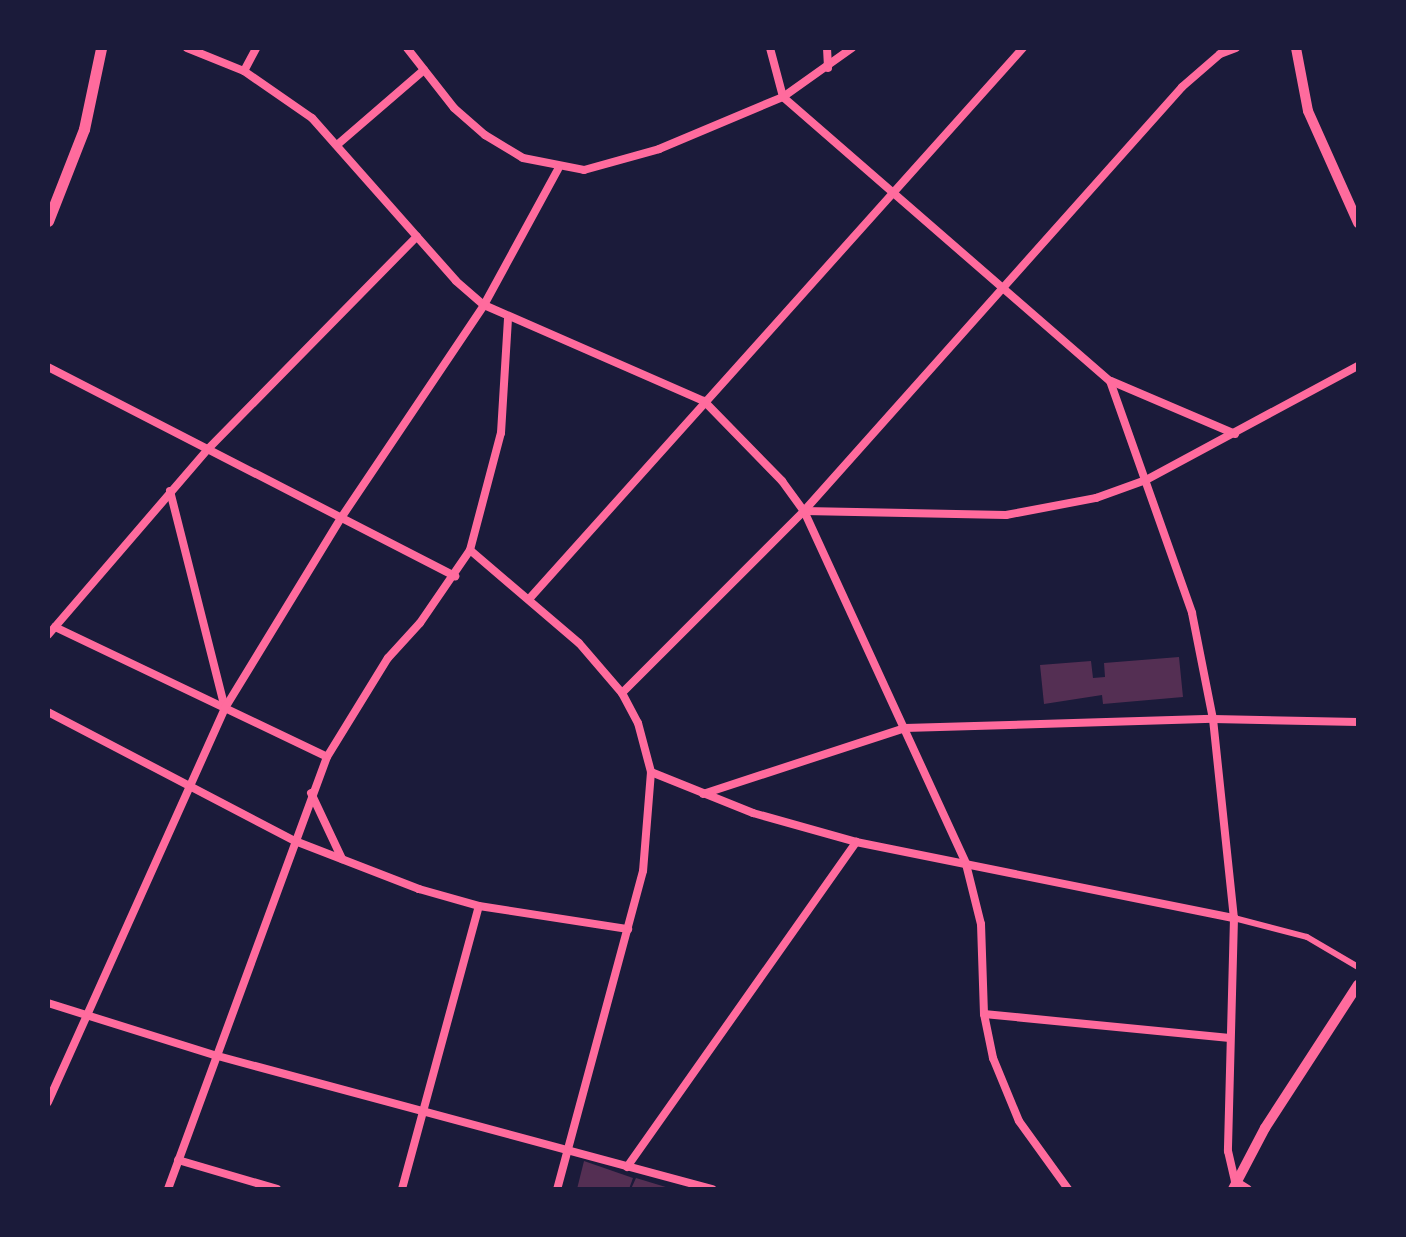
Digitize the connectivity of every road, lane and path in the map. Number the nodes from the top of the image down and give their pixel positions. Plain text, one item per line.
1 (101, 48) edge
2 (187, 48) edge
3 (256, 48) edge
4 (407, 48) edge
5 (770, 48) edge
6 (827, 48) edge
7 (852, 48) edge
8 (1023, 48) edge
9 (1236, 48) edge
10 (1296, 48) edge
11 (828, 68) junction
12 (424, 70) junction
13 (244, 71) junction
14 (783, 97) junction
15 (337, 145) junction
16 (558, 169) junction
17 (895, 194) junction
18 (48, 221) edge
19 (1358, 223) edge
20 (417, 236) junction
21 (1005, 286) junction
22 (484, 305) junction
23 (508, 319) junction
24 (1358, 366) edge
25 (48, 367) edge
26 (1110, 381) junction
27 (704, 401) junction
28 (1235, 434) junction
29 (208, 449) junction
30 (1146, 480) junction
31 (170, 491) junction
32 (804, 511) junction
33 (341, 518) junction
34 (470, 550) junction
35 (455, 576) junction
36 (530, 598) junction
37 (55, 627) junction
38 (48, 635) edge
39 (622, 693) junction
40 (225, 708) junction
41 (48, 712) edge
42 (1213, 719) junction
43 (1358, 722) edge
44 (905, 728) junction
45 (327, 757) junction
46 (651, 772) junction
47 (191, 790) junction
48 (311, 793) junction
49 (703, 794) junction
50 (295, 841) junction
51 (856, 842) junction
52 (343, 860) junction
53 (966, 864) junction
54 (479, 906) junction
55 (1234, 918) junction
56 (628, 929) junction
57 (1358, 967) edge
58 (1358, 985) edge
59 (48, 1003) edge
60 (984, 1014) junction
61 (87, 1016) junction
62 (1230, 1038) junction
63 (214, 1055) junction
64 (48, 1102) edge
65 (425, 1108) junction
66 (566, 1150) junction
67 (178, 1160) junction
68 (627, 1167) junction
69 (1234, 1185) edge
70 (168, 1189) edge
71 (277, 1189) edge
72 (402, 1189) edge
73 (557, 1189) edge
74 (712, 1189) edge
75 (1068, 1189) edge
76 (1248, 1189) edge

1 - 18 main road
2 - 13 street
3 - 13 street
4 - 12 street
5 - 14 street
6 - 11 street
7 - 11 street
8 - 17 street
9 - 21 street
10 - 19 street
11 - 14 street
12 - 15 street
12 - 16 street
13 - 15 street
14 - 16 street
14 - 17 street
15 - 20 street
16 - 22 street
17 - 21 street
17 - 27 street
20 - 22 street
20 - 29 street
21 - 26 street
21 - 32 street
22 - 23 street
22 - 33 street
23 - 27 street
23 - 34 street
24 - 28 street
25 - 29 street
26 - 28 street
26 - 30 street
27 - 32 street
27 - 36 street
28 - 30 street
29 - 31 street
29 - 33 street
30 - 32 street
30 - 42 street
31 - 37 street
31 - 40 street
32 - 39 street
32 - 44 street
33 - 35 street
33 - 40 street
34 - 35 street
34 - 36 street
35 - 45 street
36 - 39 street
37 - 38 street
37 - 40 street
39 - 46 street
40 - 45 street
40 - 47 street
41 - 47 street
42 - 43 street
42 - 44 street
42 - 55 street
44 - 49 street
44 - 53 street
45 - 48 street
46 - 49 street
46 - 56 street
47 - 50 street
47 - 61 street
48 - 50 street
48 - 52 street
49 - 51 street
50 - 52 street
50 - 63 street
51 - 53 street
51 - 68 street
52 - 54 street
53 - 55 street
53 - 60 street
54 - 56 street
54 - 65 street
55 - 57 street
55 - 62 street
56 - 66 street
58 - 69 street
59 - 61 street
60 - 62 street
60 - 75 street
61 - 63 street
61 - 64 street
62 - 69 street
63 - 65 street
63 - 67 street
65 - 66 street
65 - 72 street
66 - 68 street
66 - 73 street
67 - 70 street
67 - 71 street
68 - 74 street
69 - 76 street

